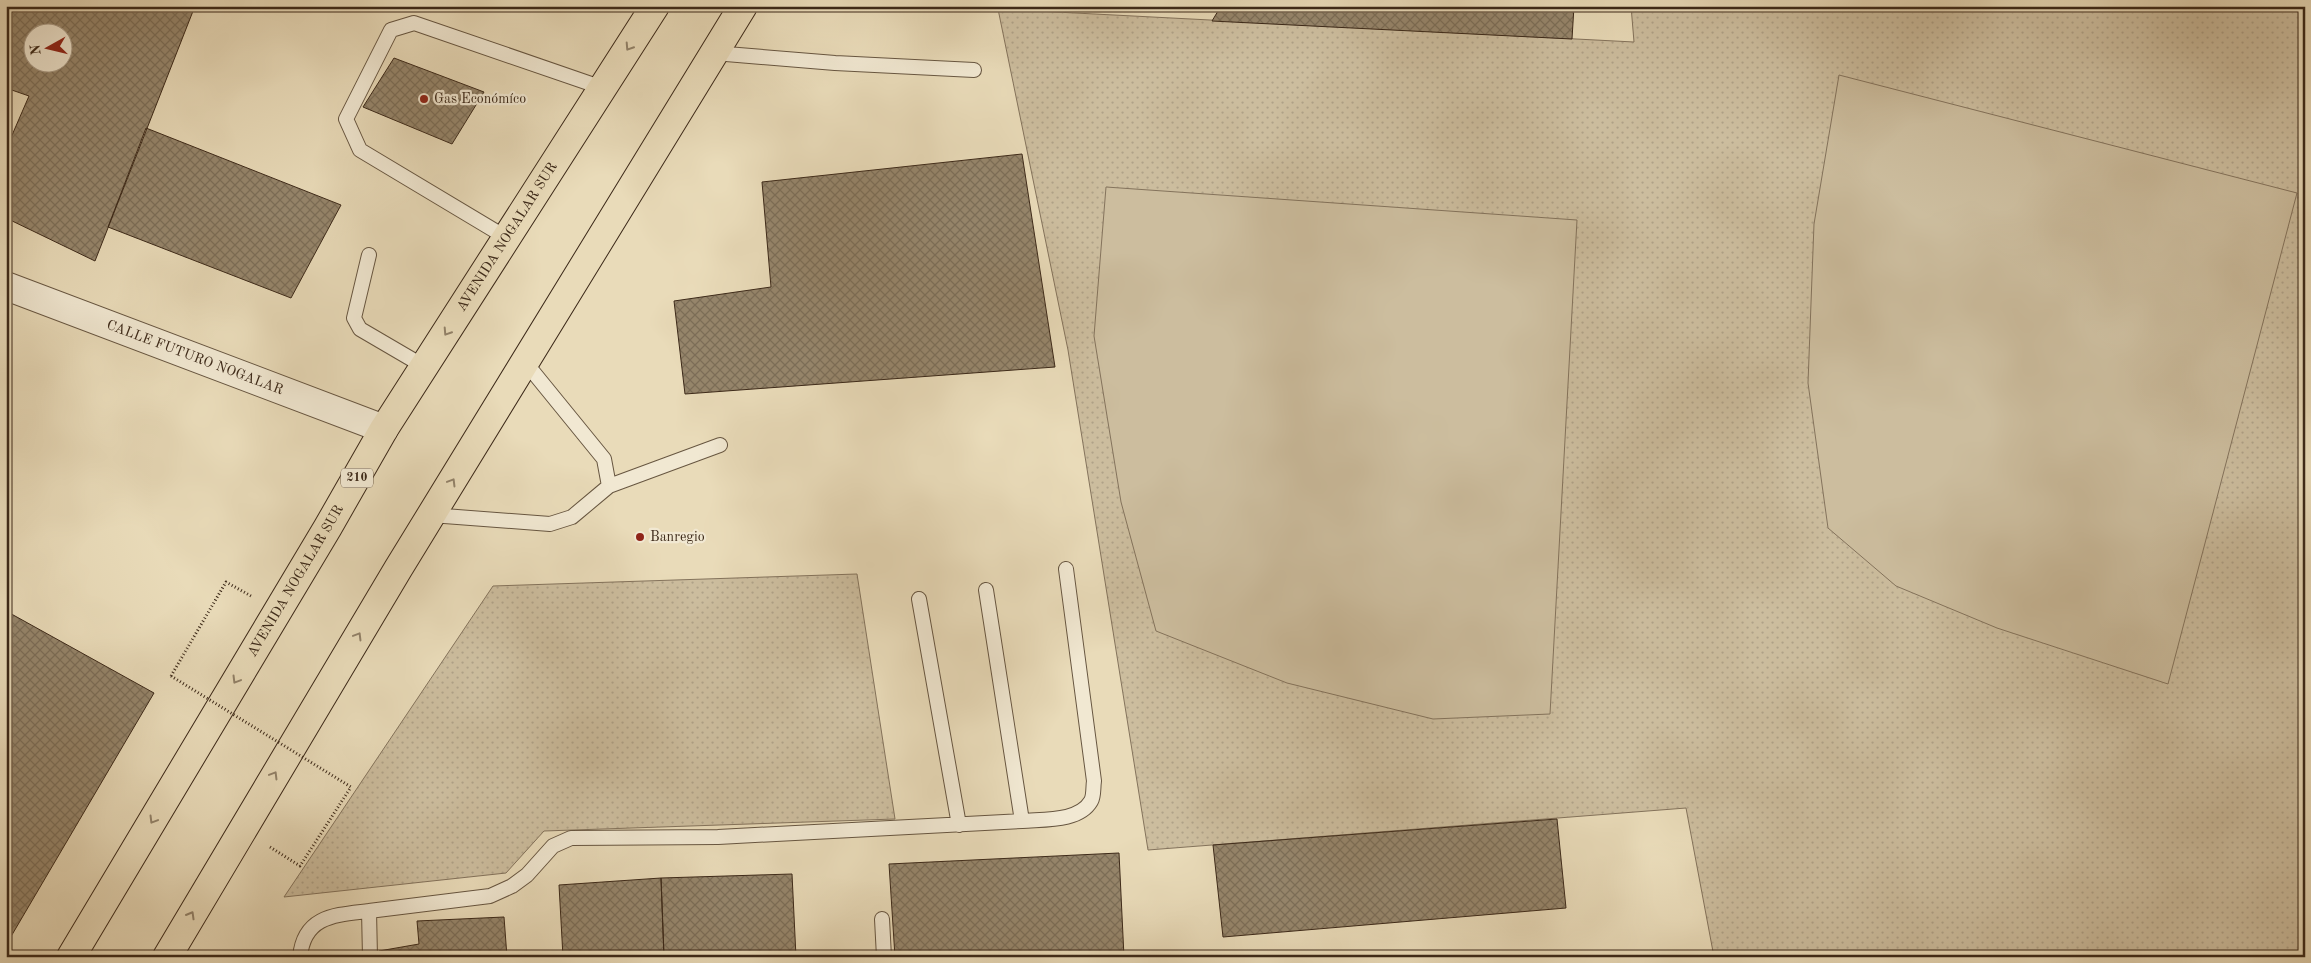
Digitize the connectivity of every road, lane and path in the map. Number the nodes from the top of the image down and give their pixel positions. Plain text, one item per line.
1 (655, 6) edge
2 (743, 6) edge
3 (714, 53) junction
4 (974, 70) dead end
5 (603, 88) junction
6 (507, 238) junction
7 (369, 254) dead end
8 (6, 286) edge
9 (525, 362) junction
10 (425, 367) junction
11 (384, 429) junction
12 (720, 445) dead end
13 (609, 486) junction
14 (431, 515) junction
15 (1066, 569) dead end
16 (986, 590) dead end
17 (919, 599) dead end
18 (278, 611) junction
19 (1022, 821) junction
20 (959, 825) junction
21 (242, 829) junction
22 (369, 911) junction
23 (882, 919) dead end
24 (71, 957) edge
25 (167, 957) edge
26 (300, 957) edge
27 (370, 957) edge
28 (884, 957) edge

1 -> 5 highway, AVENIDA NOGALAR SUR / 210
2 - 3 highway
3 - 4 lane
3 - 9 highway
5 - 6 highway, AVENIDA NOGALAR SUR / 210
5 - 6 lane
6 -> 10 highway, AVENIDA NOGALAR SUR / 210
7 - 10 lane
8 - 11 street, CALLE FUTURO NOGALAR
9 - 13 lane
14 -> 9 highway
10 - 11 highway, AVENIDA NOGALAR SUR / 210
11 - 18 highway, AVENIDA NOGALAR SUR / 210
12 - 13 lane
13 - 14 lane
21 -> 14 highway
15 - 19 lane
16 - 19 lane
17 - 20 lane
18 - 21 path, bridge
18 -> 24 highway, AVENIDA NOGALAR SUR / 210
19 - 20 lane
20 - 22 lane
25 -> 21 highway
22 - 26 lane
22 - 27 lane
23 - 28 lane

